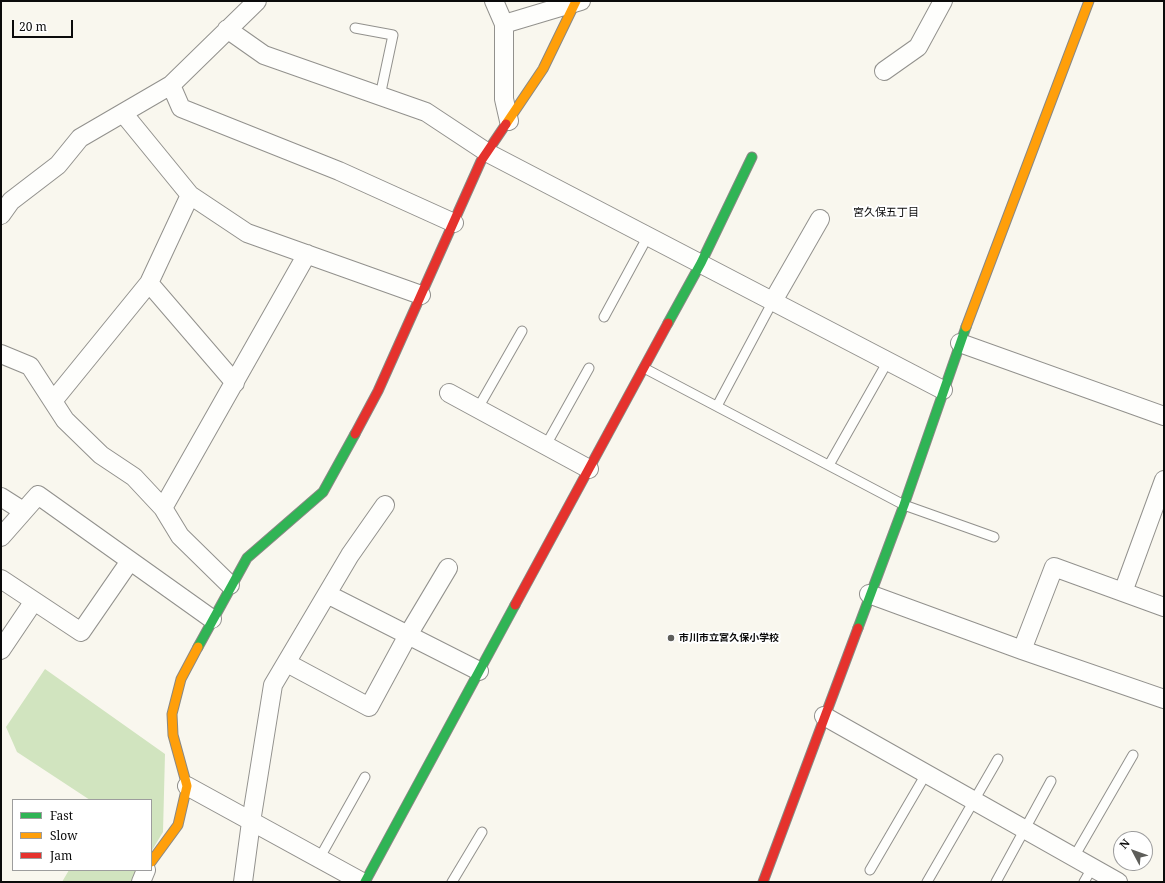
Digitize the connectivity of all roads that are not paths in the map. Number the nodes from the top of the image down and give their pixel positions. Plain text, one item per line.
1 (257, 1) edge
2 (494, 1) edge
3 (578, 1) edge
4 (943, 1) edge
5 (1089, 1) edge
6 (504, 24) junction
7 (355, 28) dead end
8 (228, 29) junction
9 (884, 71) dead end
10 (171, 85) junction
11 (380, 96) junction
12 (123, 113) junction
13 (509, 121) junction
14 (488, 153) junction
15 (752, 157) dead end
16 (190, 195) junction
17 (1, 215) edge
18 (820, 219) dead end
19 (454, 223) junction
20 (648, 236) junction
21 (307, 254) junction
22 (700, 263) junction
23 (149, 283) junction
24 (421, 295) junction
25 (773, 301) junction
26 (604, 317) dead end
27 (522, 331) dead end
28 (960, 343) junction
29 (1, 354) edge
30 (888, 361) junction
31 (589, 368) dead end
32 (644, 368) junction
33 (235, 383) junction
34 (943, 390) junction
35 (449, 393) dead end
36 (53, 401) junction
37 (717, 406) junction
38 (478, 408) junction
39 (1164, 416) edge
40 (546, 445) junction
41 (830, 465) junction
42 (589, 469) junction
43 (1164, 480) edge
44 (1, 497) edge
45 (385, 505) dead end
46 (904, 505) junction
47 (163, 508) junction
48 (24, 512) junction
49 (1, 536) edge
50 (994, 537) dead end
51 (130, 561) junction
52 (448, 568) dead end
53 (1, 579) edge
54 (230, 585) junction
55 (1124, 592) junction
56 (327, 594) junction
57 (869, 594) junction
58 (34, 601) junction
59 (1164, 606) edge
60 (212, 619) junction
61 (408, 635) junction
62 (1, 650) edge
63 (1022, 650) junction
64 (286, 663) junction
65 (479, 671) junction
66 (1164, 699) edge
67 (824, 716) junction
68 (1132, 755) dead end
69 (998, 759) dead end
70 (926, 774) junction
71 (365, 777) dead end
72 (1051, 781) dead end
73 (187, 786) junction
74 (974, 801) junction
75 (251, 822) junction
76 (1023, 829) junction
77 (482, 832) dead end
78 (1074, 857) junction
79 (319, 859) junction
80 (152, 861) edge
81 (870, 870) dead end
82 (146, 871) edge
83 (1088, 875) edge
84 (140, 882) edge
85 (243, 882) edge
86 (362, 882) edge
87 (365, 882) edge
88 (452, 882) edge
89 (763, 882) edge
90 (927, 882) edge
91 (996, 882) edge
92 (1118, 882) edge

1 - 8 street
2 - 6 street
3 - 6 street
3 - 13 street
4 - 9 street
5 - 28 street
6 - 13 street
7 - 11 lane
8 - 10 street
8 - 11 street
10 - 12 street
10 - 19 street
11 - 14 street
12 - 16 street
12 - 17 street
13 - 14 street
14 - 19 street
14 - 20 street
15 - 22 street
16 - 21 street
16 - 23 street
18 - 25 street
19 - 24 street
20 - 22 street
20 - 26 lane
21 - 24 street
21 - 33 street
22 - 25 street
22 - 32 street
23 - 33 street
23 - 36 street
24 - 54 street
25 - 30 street
25 - 37 lane
27 - 38 lane
28 - 34 street
28 - 39 street
29 - 36 street
30 - 34 street
30 - 41 lane
31 - 40 lane
32 - 37 lane
32 - 42 street
33 - 47 street
34 - 46 street
35 - 38 street
36 - 47 street
37 - 41 lane
38 - 40 street
40 - 42 street
41 - 46 lane
42 - 65 street
43 - 55 street
44 - 48 street
45 - 56 street
46 - 50 lane
46 - 57 street
47 - 54 street
48 - 49 street
48 - 51 street
51 - 58 street
51 - 60 street
52 - 61 street
53 - 58 street
54 - 60 street
55 - 59 street
55 - 63 street
56 - 61 street
56 - 64 street
57 - 63 street
57 - 67 street
58 - 62 street
60 - 73 street
61 - 64 street
61 - 65 street
63 - 66 street
64 - 75 street
65 - 87 street
67 - 70 street
67 - 89 street
68 - 78 lane
69 - 74 lane
70 - 74 street
70 - 81 lane
71 - 79 lane
72 - 76 lane
73 - 75 street
73 - 80 street
74 - 76 street
74 - 90 lane
75 - 79 street
75 - 85 street
76 - 78 street
76 - 91 lane
77 - 88 lane
78 - 83 street
79 - 86 street
82 - 84 street
83 - 92 street

